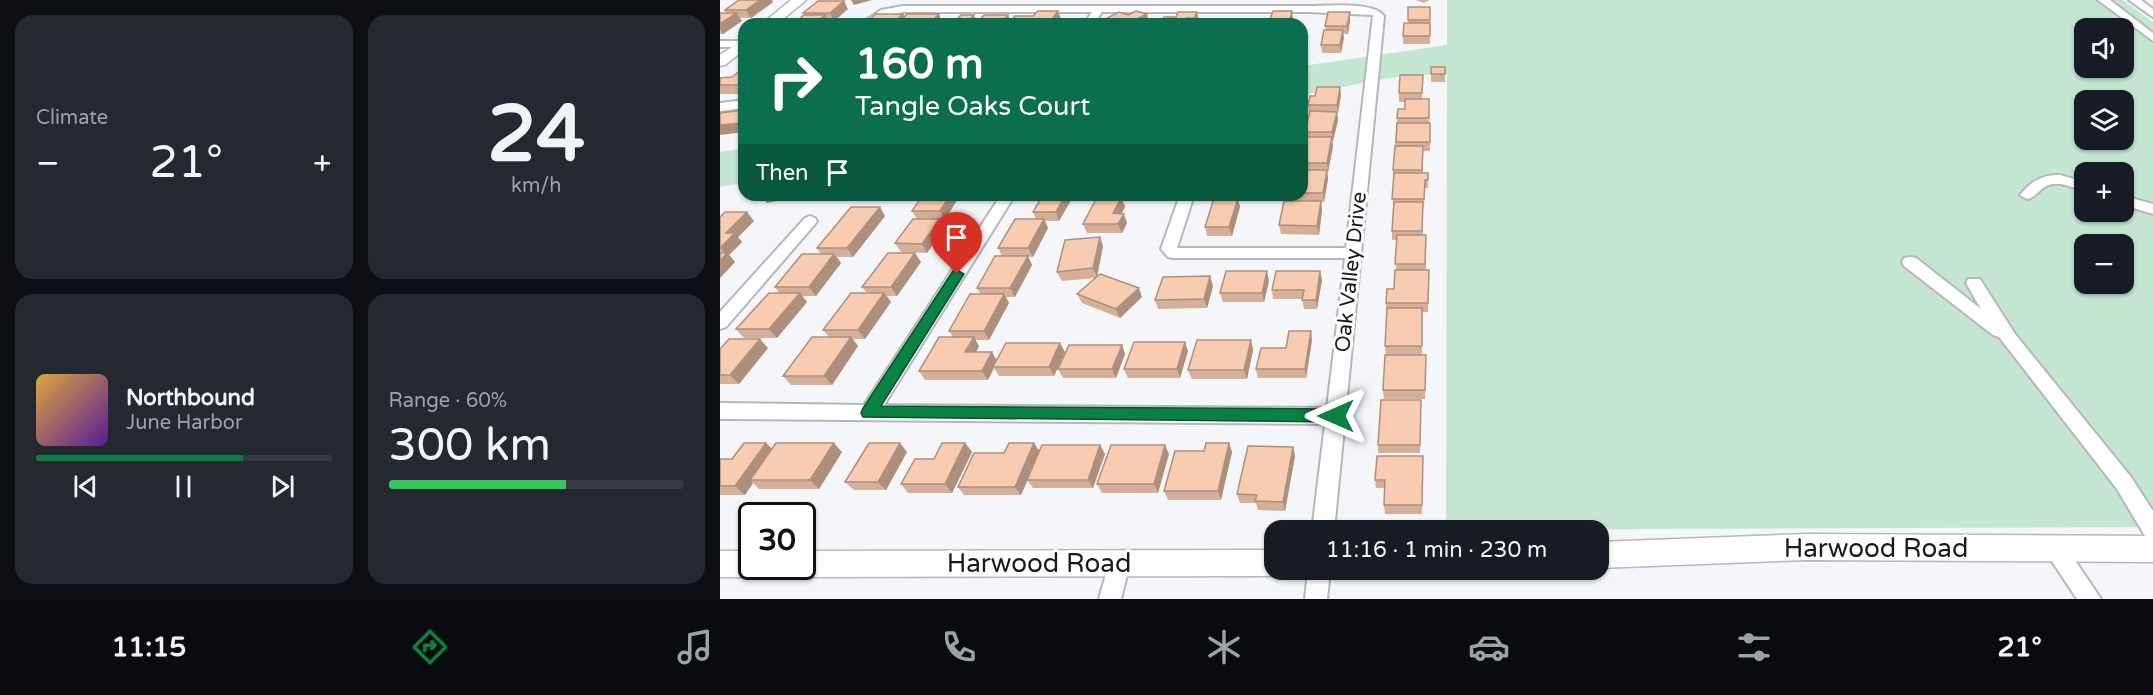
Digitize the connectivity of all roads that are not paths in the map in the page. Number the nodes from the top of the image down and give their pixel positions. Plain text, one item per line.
1 (800, 0) edge
2 (2103, 0) edge
3 (2133, 0) edge
4 (1099, 9) junction
5 (1240, 9) junction
6 (2153, 14) edge
7 (776, 18) edge
8 (874, 18) edge
9 (1093, 18) edge
10 (1237, 18) edge
11 (2153, 38) edge
12 (720, 44) edge
13 (738, 44) edge
14 (738, 48) edge
15 (720, 62) edge
16 (738, 105) edge
17 (720, 107) edge
18 (2074, 184) edge
19 (2027, 195) dead end
20 (1004, 201) edge
21 (1185, 201) edge
22 (2134, 203) edge
23 (2153, 209) edge
24 (810, 221) dead end
25 (1353, 253) junction
26 (1910, 262) dead end
27 (1974, 283) dead end
28 (720, 323) edge
29 (2009, 339) junction
30 (720, 411) edge
31 (869, 413) junction
32 (1336, 416) junction
33 (1324, 520) edge
34 (2153, 529) edge
35 (2054, 548) junction
36 (2153, 549) edge
37 (1609, 554) edge
38 (1119, 563) junction
39 (1264, 563) edge
40 (720, 564) edge
41 (738, 564) edge
42 (816, 564) edge
43 (1318, 580) edge
44 (1110, 599) edge
45 (1316, 599) edge
46 (2090, 599) edge

1 - 7 main road
2 - 11 street
3 - 6 street
4 - 5 street
4 - 8 street
4 - 9 street
5 - 10 street
5 - 25 street, Oak Valley Drive
12 - 13 street
14 - 15 main road
16 - 17 street
18 - 19 street
20 - 31 street
21 - 25 street
22 - 23 street
24 - 28 street
25 - 32 street, Oak Valley Drive
26 - 29 street
27 - 29 street
29 - 34 street
30 - 31 street
31 - 32 street
32 - 33 street, Oak Valley Drive
35 - 36 main road, Harwood Road
35 - 37 main road, Harwood Road
35 - 46 street
38 - 39 main road, Harwood Road
38 - 42 main road, Harwood Road
38 - 44 street
40 - 41 main road
43 - 45 street

